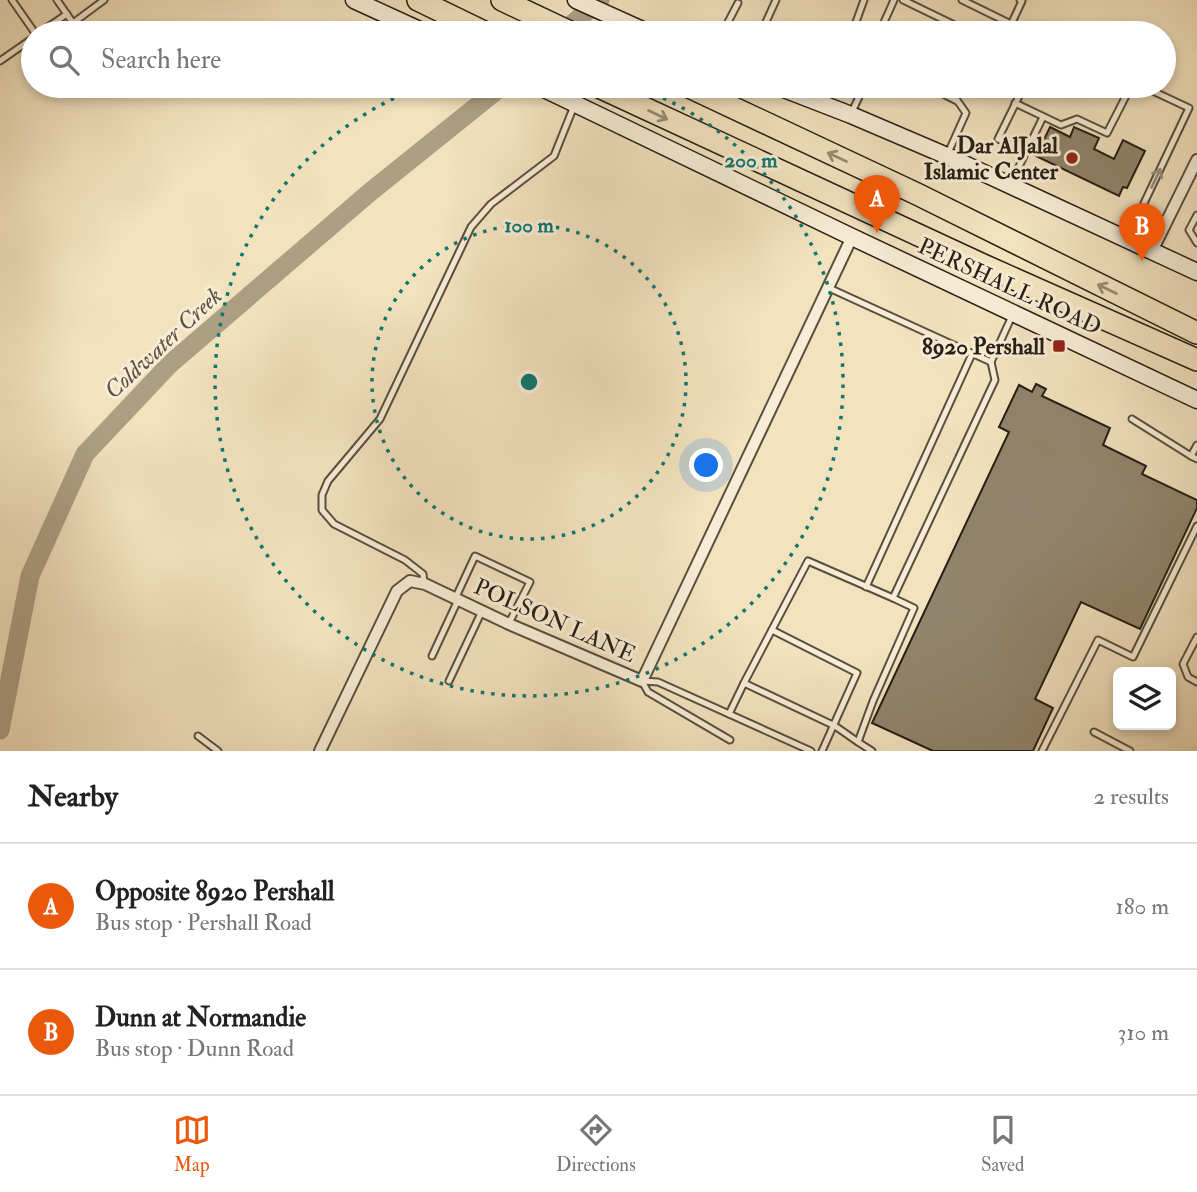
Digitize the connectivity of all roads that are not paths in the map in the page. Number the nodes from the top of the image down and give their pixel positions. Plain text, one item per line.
1 (12, 0) edge
2 (57, 0) edge
3 (104, 0) edge
4 (354, 0) edge
5 (418, 0) edge
6 (502, 0) edge
7 (576, 0) edge
8 (776, 0) edge
9 (864, 0) edge
10 (894, 0) edge
11 (903, 0) edge
12 (962, 0) edge
13 (1020, 0) edge
14 (738, 3) dead end
15 (67, 14) junction
16 (26, 21) edge
17 (57, 21) edge
18 (72, 21) edge
19 (76, 21) edge
20 (400, 21) edge
21 (461, 21) edge
22 (547, 21) edge
23 (619, 21) edge
24 (729, 21) edge
25 (766, 21) edge
26 (856, 21) edge
27 (886, 21) edge
28 (946, 21) edge
29 (1006, 21) edge
30 (1013, 21) edge
31 (21, 46) edge
32 (0, 61) edge
33 (564, 98) edge
34 (623, 98) edge
35 (713, 98) edge
36 (808, 98) edge
37 (859, 98) edge
38 (951, 98) edge
39 (955, 98) edge
40 (1018, 98) edge
41 (1125, 98) edge
42 (1168, 98) edge
43 (957, 101) junction
44 (575, 103) junction
45 (1015, 103) junction
46 (851, 115) junction
47 (1043, 117) junction
48 (1026, 151) junction
49 (947, 156) junction
50 (1195, 167) edge
51 (1010, 185) junction
52 (1197, 215) edge
53 (852, 237) junction
54 (1127, 240) junction
55 (1197, 243) edge
56 (1152, 251) junction
57 (1197, 272) edge
58 (828, 288) junction
59 (1014, 313) junction
60 (1197, 313) edge
61 (1168, 319) junction
62 (1197, 333) edge
63 (972, 354) junction
64 (1197, 360) edge
65 (991, 362) junction
66 (1197, 400) edge
67 (1132, 419) dead end
68 (1197, 445) edge
69 (1194, 457) edge
70 (1197, 526) edge
71 (425, 584) junction
72 (866, 587) junction
73 (893, 598) junction
74 (457, 599) junction
75 (482, 611) junction
76 (509, 624) junction
77 (772, 630) junction
78 (1197, 637) edge
79 (432, 656) dead end
80 (449, 681) dead end
81 (642, 681) junction
82 (1197, 682) edge
83 (744, 683) junction
84 (729, 714) junction
85 (835, 726) junction
86 (1094, 732) dead end
87 (198, 736) dead end
88 (730, 740) dead end
89 (858, 742) junction
90 (218, 751) edge
91 (320, 751) edge
92 (811, 751) edge
93 (822, 751) edge
94 (872, 751) edge
95 (1042, 751) edge
96 (1130, 751) edge

1 - 16 lane
2 - 15 lane
3 - 19 lane
4 - 20 street
5 - 21 highway
6 - 22 highway
7 - 23 street
8 - 25 lane
9 - 26 lane
10 - 27 lane
11 - 28 lane
12 - 29 lane
13 - 30 lane
14 - 24 lane
15 - 17 lane
15 - 18 lane
31 - 32 lane
33 - 44 street, PERSHALL ROAD
34 -> 64 highway
61 -> 35 highway
36 - 46 street
37 - 46 lane
38 - 43 lane
39 - 43 lane
40 - 45 lane
41 - 47 lane
54 -> 42 lane
43 - 49 lane
44 - 53 street, PERSHALL ROAD
44 - 71 lane
45 - 47 lane
45 - 48 lane
46 - 49 street
47 - 48 lane
48 - 51 lane
49 - 51 street
50 - 56 street
51 - 54 street
52 - 55 lane
53 - 58 street, POLSON LANE
53 - 59 street, PERSHALL ROAD
54 - 56 street
56 - 57 street
58 - 63 lane
58 - 81 street, POLSON LANE
59 - 65 lane
59 - 66 street, PERSHALL ROAD
60 - 61 highway
61 - 62 highway
63 - 65 lane
63 - 72 lane
65 - 73 lane
67 - 69 lane
68 - 69 lane
70 - 95 lane
71 - 74 street, POLSON LANE
71 - 91 street
72 - 73 lane
72 - 77 lane
73 - 89 lane
74 - 75 street, POLSON LANE
74 - 76 lane
74 - 79 lane
75 - 76 street, POLSON LANE
75 - 80 lane
76 - 81 street, POLSON LANE
77 - 83 lane
77 - 85 lane
78 - 82 lane
81 - 84 lane
81 - 88 lane
83 - 84 lane
83 - 85 lane
84 - 92 lane
85 - 89 lane
85 - 93 lane
86 - 96 lane
87 - 90 lane
89 - 94 lane

